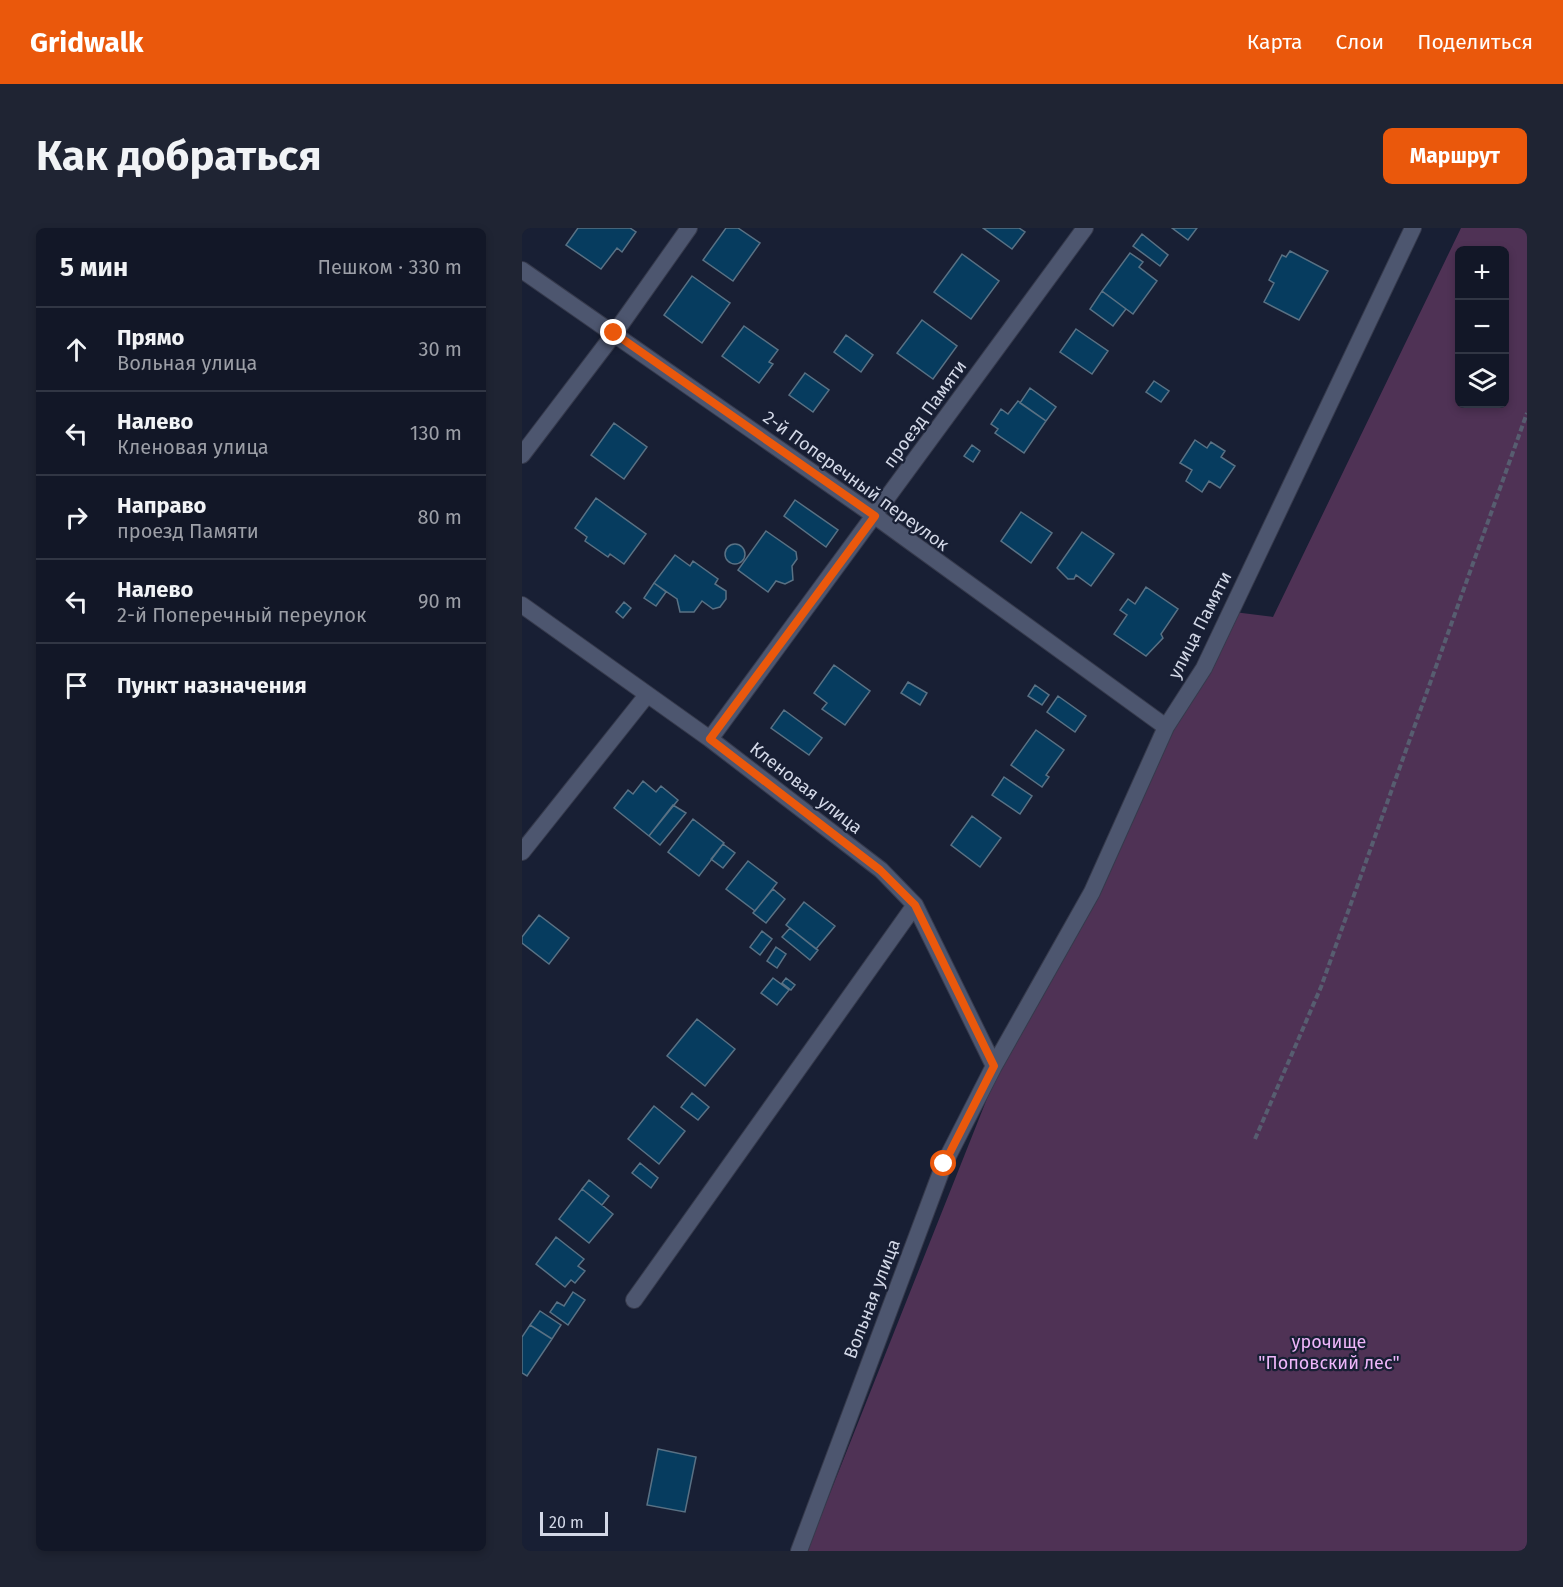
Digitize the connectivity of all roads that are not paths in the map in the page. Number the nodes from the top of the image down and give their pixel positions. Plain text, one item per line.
1 (689, 228) edge
2 (1085, 228) edge
3 (1413, 228) edge
4 (522, 270) edge
5 (614, 333) junction
6 (522, 455) edge
7 (875, 516) junction
8 (522, 605) edge
9 (647, 695) junction
10 (1166, 727) junction
11 (710, 739) junction
12 (522, 852) edge
13 (915, 905) junction
14 (994, 1066) junction
15 (634, 1300) dead end
16 (799, 1551) edge

1 - 5 street
2 - 7 street, проезд Памяти
3 - 10 street, улица Памяти
4 - 5 street, 2-й Поперечный переулок
5 - 6 street
5 - 7 street, 2-й Поперечный переулок
7 - 10 street, 2-й Поперечный переулок
7 - 11 street, проезд Памяти
8 - 9 street, Кленовая улица
9 - 11 street, Кленовая улица
9 - 12 street
10 - 14 street, улица Памяти
11 - 13 street, Кленовая улица
13 - 14 street, Кленовая улица
13 - 15 street
14 - 16 street, Вольная улица

